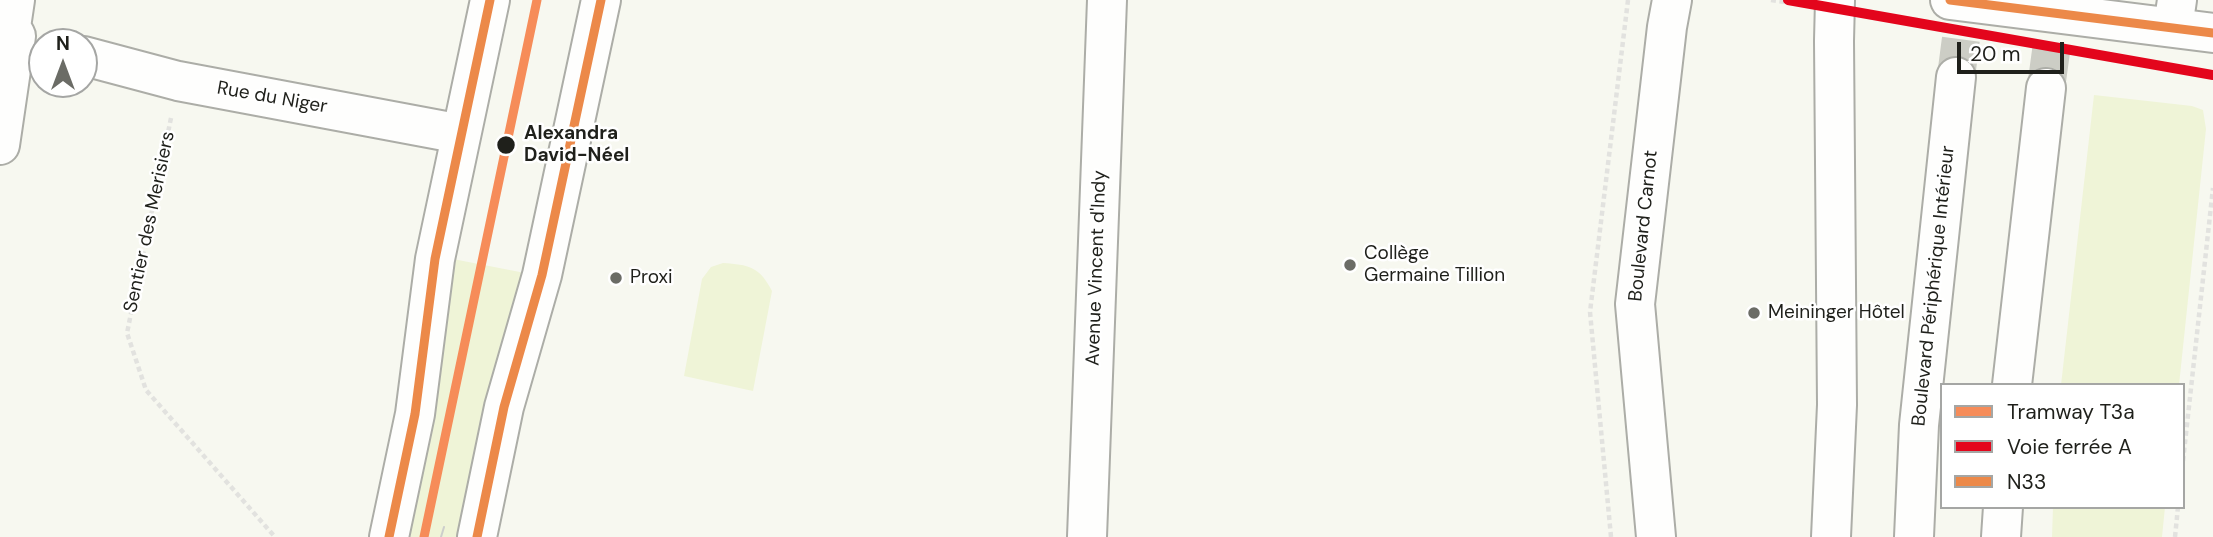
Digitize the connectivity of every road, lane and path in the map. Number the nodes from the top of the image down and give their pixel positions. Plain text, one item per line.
1 (489, 0) edge
2 (601, 0) edge
3 (1107, 0) edge
4 (1628, 0) edge
5 (1672, 0) edge
6 (1771, 0) edge
7 (1835, 0) edge
8 (1950, 0) edge
9 (1794, 3) dead end
10 (2175, 14) edge
11 (1625, 22) dead end
12 (24, 27) edge
13 (2213, 33) edge
14 (98, 60) edge
15 (1956, 77) tunnel mouth
16 (2046, 89) tunnel mouth
17 (173, 107) dead end
18 (461, 134) junction
19 (0, 145) edge
20 (2213, 188) edge
21 (2012, 383) edge
22 (2185, 443) edge
23 (2003, 509) edge
24 (2178, 509) edge
25 (275, 537) edge
26 (389, 537) edge
27 (477, 537) edge
28 (1087, 537) edge
29 (1656, 537) edge
30 (1831, 537) edge
31 (1914, 537) edge
32 (2001, 537) edge
33 (2175, 537) edge

1 - 18 main road
2 - 27 main road
3 - 28 main road, Avenue Vincent d'Indy
4 - 11 path
5 - 29 main road, Boulevard Carnot
6 - 9 path
7 - 30 main road
8 - 10 main road
10 - 13 main road
12 - 19 main road
14 - 18 main road, Rue du Niger
15 - 31 main road, Boulevard Périphérique Intérieur
16 - 21 main road
17 - 25 path, Sentier des Merisiers
18 - 26 main road
20 - 22 path
23 - 32 main road
24 - 33 path

